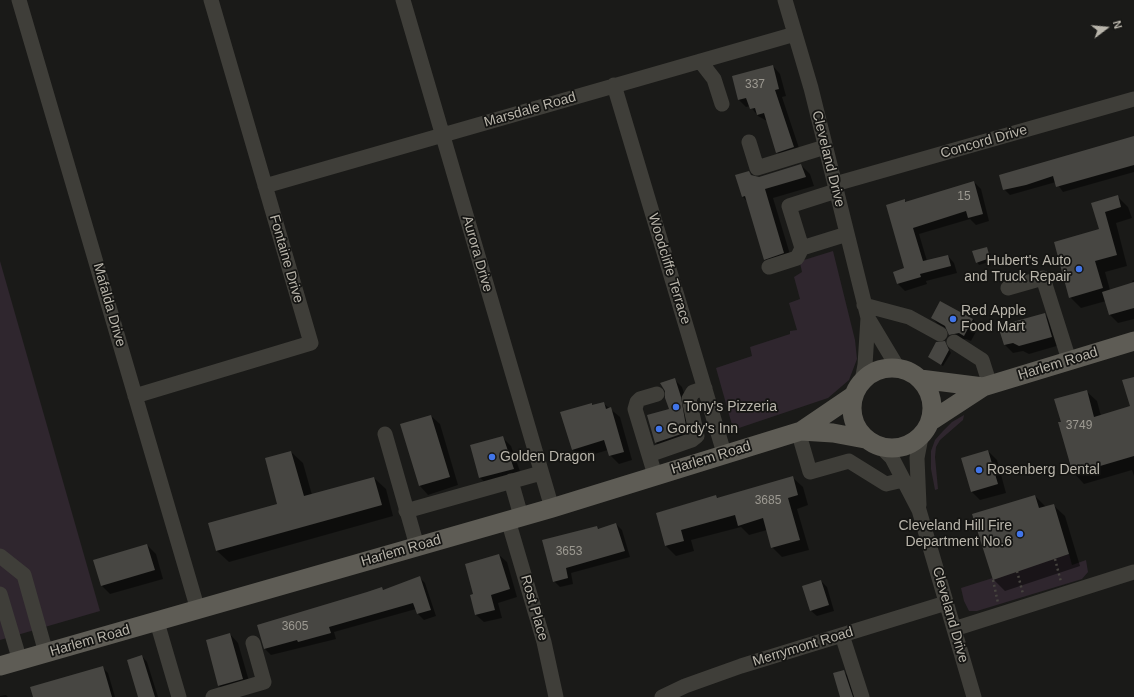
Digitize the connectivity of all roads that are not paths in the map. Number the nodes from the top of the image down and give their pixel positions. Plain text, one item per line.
1 (19, 0) edge
2 (211, 0) edge
3 (403, 0) edge
4 (785, 0) edge
5 (795, 34) junction
6 (700, 61) junction
7 (614, 85) junction
8 (1134, 99) edge
9 (722, 104) dead end
10 (442, 135) junction
11 (750, 142) dead end
12 (826, 147) junction
13 (265, 186) junction
14 (836, 188) junction
15 (847, 234) junction
16 (802, 248) junction
17 (769, 267) dead end
18 (1008, 288) dead end
19 (866, 312) junction
20 (940, 334) dead end
21 (1134, 341) edge
22 (954, 342) dead end
23 (1069, 360) junction
24 (898, 368) junction
25 (920, 379) junction
26 (986, 386) junction
27 (705, 388) junction
28 (858, 388) junction
29 (657, 394) dead end
30 (135, 396) junction
31 (931, 421) junction
32 (800, 431) junction
33 (385, 434) dead end
34 (921, 437) junction
35 (865, 439) junction
36 (882, 448) junction
37 (724, 453) junction
38 (649, 455) junction
39 (541, 472) junction
40 (655, 475) junction
41 (903, 480) junction
42 (511, 481) junction
43 (552, 508) junction
44 (919, 510) junction
45 (406, 511) junction
46 (515, 518) junction
47 (416, 546) junction
48 (0, 556) edge
49 (1134, 572) edge
50 (0, 594) edge
51 (946, 603) junction
52 (198, 610) junction
53 (157, 622) junction
54 (954, 629) junction
55 (842, 635) junction
56 (253, 643) dead end
57 (46, 653) junction
58 (20, 660) junction
59 (0, 666) edge
60 (179, 697) edge
61 (213, 697) edge
62 (556, 697) edge
63 (662, 697) edge
64 (862, 697) edge
65 (974, 697) edge

1 - 30 street, Mafalda Drive
2 - 13 street, Fontaine Drive
3 - 10 street, Aurora Drive
4 - 5 street, Cleveland Drive
5 - 6 street, Marsdale Road
5 - 12 street, Cleveland Drive
6 - 7 street, Marsdale Road
6 - 9 street
7 - 10 street, Marsdale Road
7 - 27 street, Woodcliffe Terrace
8 - 14 street, Concord Drive
10 - 13 street, Marsdale Road
10 - 39 street, Aurora Drive
11 - 12 street
12 - 14 street, Cleveland Drive
13 - 30 street, Fontaine Drive
14 - 15 street, Cleveland Drive
14 - 16 street, Concord Drive
15 - 16 street
15 - 19 street, Cleveland Drive
16 - 17 street
18 - 23 street
19 - 20 street
19 - 24 street, Cleveland Drive
19 - 28 street, Cleveland Drive
21 - 23 main road, Harlem Road
22 - 26 street
23 - 26 main road, Harlem Road
24 - 25 main road
24 - 28 main road
25 - 26 main road, Harlem Road
25 - 31 main road
26 - 31 main road, Harlem Road
27 - 37 street, Woodcliffe Terrace
27 - 38 street
28 - 32 main road, Harlem Road
28 - 35 main road
29 - 38 street
30 - 52 street, Mafalda Drive
31 - 34 main road
32 - 35 main road, Harlem Road
32 - 37 main road, Harlem Road
32 - 41 street
33 - 45 street
34 - 36 main road
34 - 44 street, Cleveland Drive
35 - 36 main road
36 - 41 street, Cleveland Drive
37 - 40 main road, Harlem Road
38 - 40 street
39 - 42 street
39 - 43 street, Aurora Drive
40 - 43 main road, Harlem Road
41 - 44 street, Cleveland Drive
42 - 45 street
42 - 46 street, Rost Place
43 - 46 main road, Harlem Road
44 - 51 street, Cleveland Drive
45 - 47 street
46 - 47 main road, Harlem Road
46 - 62 street, Rost Place
47 - 52 main road, Harlem Road
48 - 57 street
49 - 54 street
50 - 58 street
51 - 54 street, Cleveland Drive
51 - 55 street, Merrymont Road
52 - 53 main road, Harlem Road
53 - 57 main road, Harlem Road
53 - 60 street
54 - 65 street, Cleveland Drive
55 - 63 street, Merrymont Road
55 - 64 street
56 - 61 street
57 - 58 main road, Harlem Road
58 - 59 main road, Harlem Road

